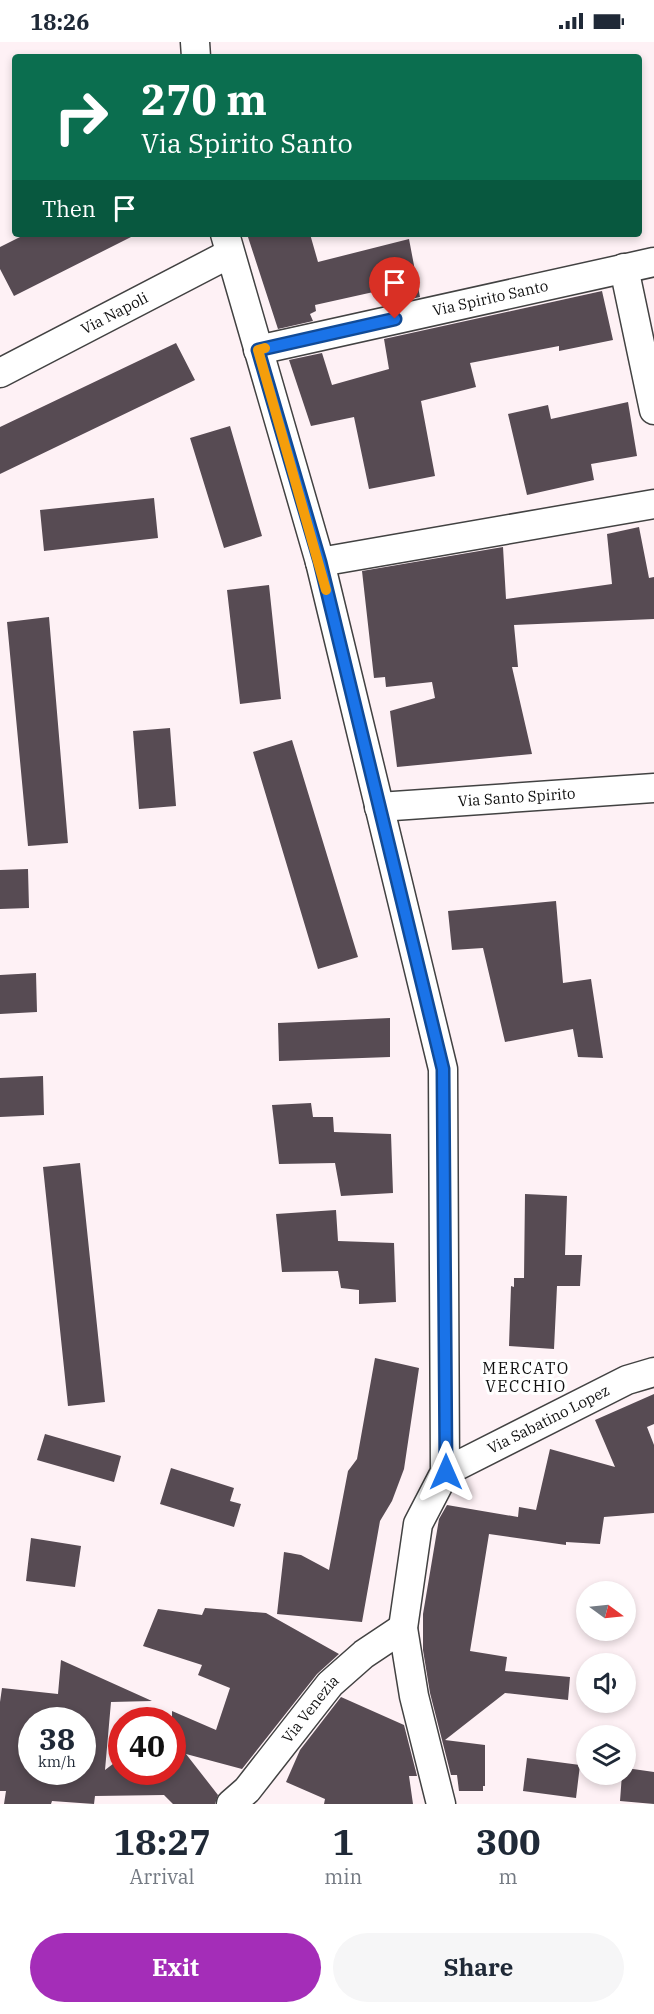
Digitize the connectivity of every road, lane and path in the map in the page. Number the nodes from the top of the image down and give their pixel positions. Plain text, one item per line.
1 (227, 244) edge
2 (654, 262) edge
3 (624, 268) junction
4 (258, 350) junction
5 (0, 373) edge
6 (654, 410) edge
7 (654, 504) edge
8 (320, 562) junction
9 (654, 788) edge
10 (379, 807) junction
11 (654, 1372) edge
12 (446, 1472) junction
13 (403, 1628) junction
14 (231, 1804) edge
15 (441, 1804) edge

1 - 4 street
1 - 5 street, Via Napoli
2 - 3 street, Via Spirito Santo
3 - 4 street, Via Spirito Santo
3 - 6 street
4 - 8 street
7 - 8 street
8 - 10 street
9 - 10 street, Via Santo Spirito
10 - 12 street
11 - 12 street, Via Sabatino Lopez
12 - 13 street
13 - 14 street, Via Venezia
13 - 15 street

